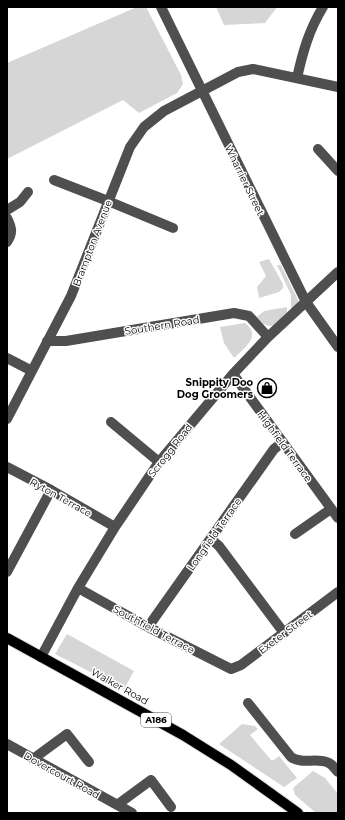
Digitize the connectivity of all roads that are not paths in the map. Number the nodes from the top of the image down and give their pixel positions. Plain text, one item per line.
1 (161, 7) edge
2 (324, 7) edge
3 (297, 78) junction
4 (338, 87) edge
5 (202, 92) junction
6 (318, 149) dead end
7 (338, 171) edge
8 (54, 180) dead end
9 (28, 192) dead end
10 (108, 200) junction
11 (7, 210) edge
12 (7, 218) edge
13 (173, 228) dead end
14 (7, 242) edge
15 (338, 272) edge
16 (306, 302) junction
17 (268, 337) junction
18 (47, 341) junction
19 (338, 347) edge
20 (7, 358) edge
21 (32, 371) junction
22 (233, 374) junction
23 (7, 418) edge
24 (110, 422) dead end
25 (283, 442) junction
26 (159, 462) junction
27 (7, 467) edge
28 (51, 490) junction
29 (331, 509) junction
30 (338, 518) edge
31 (114, 527) junction
32 (295, 534) dead end
33 (211, 539) junction
34 (7, 572) edge
35 (78, 588) junction
36 (338, 592) edge
37 (148, 627) junction
38 (284, 633) junction
39 (7, 638) edge
40 (41, 657) junction
41 (231, 669) joint
42 (248, 703) dead end
43 (7, 744) edge
44 (33, 759) junction
45 (89, 762) dead end
46 (338, 772) edge
47 (117, 805) junction
48 (171, 807) dead end
49 (132, 813) edge
50 (298, 813) edge

1 - 5 street, Wharrier Street
2 - 3 street
3 - 4 street, Brampton Avenue
3 - 5 street, Brampton Avenue
5 - 10 street, Brampton Avenue
5 - 16 street, Wharrier Street
6 - 7 street
8 - 10 street
9 - 11 street
10 - 13 street
10 - 18 street, Brampton Avenue
12 - 14 street
15 - 16 street, Scrogg Road
16 - 17 street, Scrogg Road
16 - 19 street, Wharrier Street
17 - 18 street, Southern Road
17 - 22 street, Scrogg Road
18 - 21 street, Brampton Avenue
20 - 21 street
21 - 23 street, Brampton Avenue
22 - 25 street, Highfield Terrace
22 - 26 street, Scrogg Road
24 - 26 street
25 - 29 street, Highfield Terrace
25 - 33 street, Longfield Terrace
26 - 31 street, Scrogg Road
27 - 28 street, Ryton Terrace
28 - 31 street, Ryton Terrace
28 - 34 street
29 - 30 street, Highfield Terrace
29 - 32 street
31 - 35 street, Scrogg Road
33 - 37 street, Longfield Terrace
33 - 38 street
35 - 37 street, Southfield Terrace
35 - 40 street, Scrogg Road
36 - 38 street, Exeter Street
37 - 41 street, Southfield Terrace
38 - 41 street, Exeter Street
39 - 40 main road, Walker Road / A186
40 - 50 main road, Walker Road / A186
42 - 46 street
43 - 44 street, Dovercourt Road
44 - 45 street
44 - 47 street, Dovercourt Road
47 - 48 street
47 - 49 street, Dovercourt Road

